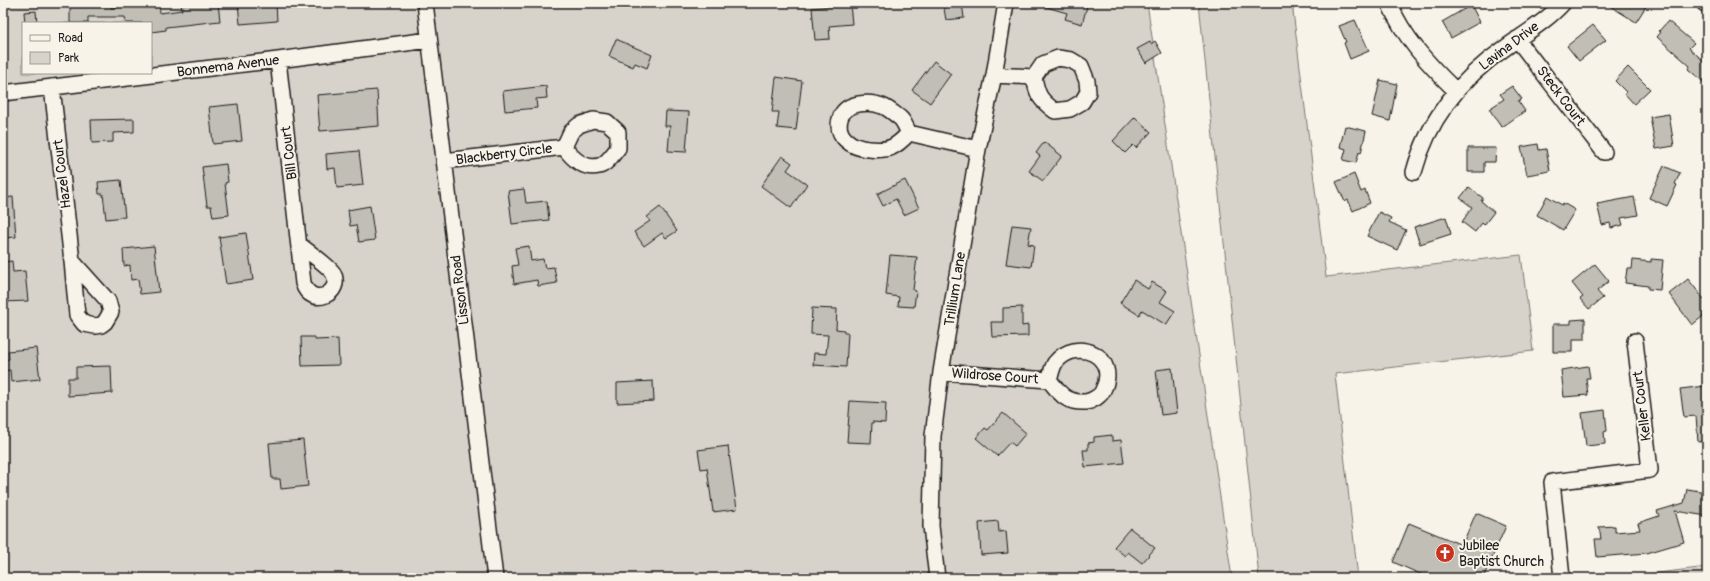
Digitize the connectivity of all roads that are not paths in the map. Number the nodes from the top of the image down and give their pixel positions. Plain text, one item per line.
1 (425, 3) edge
2 (1006, 3) edge
3 (1389, 3) edge
4 (1563, 3) edge
5 (1704, 3) edge
6 (1707, 5) edge
7 (1517, 39) junction
8 (429, 40) junction
9 (278, 60) junction
10 (994, 75) junction
11 (1034, 77) dead end
12 (52, 87) junction
13 (1456, 90) junction
14 (3, 92) edge
15 (909, 133) dead end
16 (564, 147) dead end
17 (978, 149) junction
18 (1604, 152) dead end
19 (444, 161) junction
20 (1414, 172) dead end
21 (300, 245) dead end
22 (72, 261) dead end
23 (1635, 341) dead end
24 (941, 372) junction
25 (1049, 380) dead end
26 (495, 578) edge
27 (937, 578) edge
28 (1562, 578) edge

1 - 8 street, Lisson Road
2 - 10 street, Trillium Lane
3 - 13 street
4 - 7 street, Lavina Drive
5 - 6 street
7 - 13 street, Lavina Drive
7 - 18 street, Steck Court
8 - 9 street, Bonnema Avenue
8 - 19 street, Lisson Road
9 - 12 street, Bonnema Avenue
9 - 21 street, Bill Court
10 - 11 street
10 - 17 street, Trillium Lane
12 - 14 street, Bonnema Avenue
12 - 22 street, Hazel Court
13 - 20 street, Lavina Drive
15 - 17 street
16 - 19 street, Blackberry Circle
17 - 24 street, Trillium Lane
19 - 26 street, Lisson Road
23 - 28 street, Keller Court
24 - 25 street, Wildrose Court
24 - 27 street, Trillium Lane

